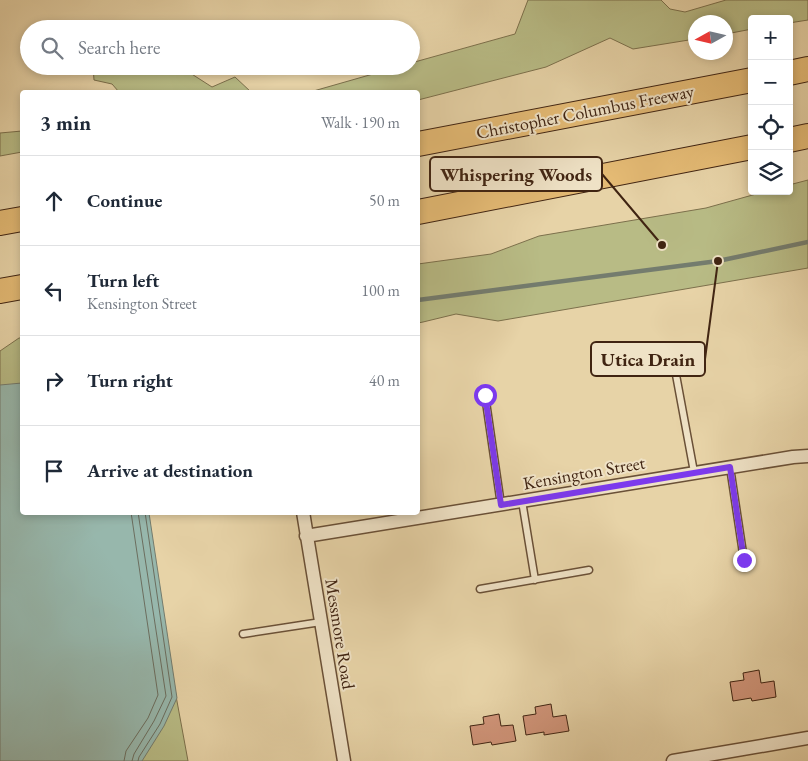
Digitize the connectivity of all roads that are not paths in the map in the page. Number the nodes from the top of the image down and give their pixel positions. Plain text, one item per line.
1 (808, 70) edge
2 (793, 72) edge
3 (748, 81) edge
4 (808, 136) edge
5 (793, 139) edge
6 (420, 144) edge
7 (748, 149) edge
8 (420, 212) edge
9 (20, 219) edge
10 (0, 223) edge
11 (20, 287) edge
12 (0, 291) edge
13 (674, 364) dead end
14 (485, 395) dead end
15 (808, 456) edge
16 (730, 467) junction
17 (694, 472) junction
18 (522, 501) junction
19 (501, 505) junction
20 (303, 515) edge
21 (306, 536) junction
22 (744, 560) dead end
23 (589, 570) dead end
24 (535, 580) junction
25 (480, 589) dead end
26 (321, 622) junction
27 (243, 634) dead end
28 (808, 738) edge
29 (344, 761) edge
30 (673, 761) edge

1 - 2 highway
3 - 6 highway, Christopher Columbus Freeway
4 - 5 highway
7 - 8 highway
9 - 10 highway
11 - 12 highway
13 - 17 lane
14 - 19 lane
15 - 16 street, Kensington Street
16 - 17 street, Kensington Street
16 - 22 lane
17 - 18 street, Kensington Street
18 - 19 street, Kensington Street
18 - 24 lane
19 - 21 street, Kensington Street
20 - 21 street, Messmore Road
21 - 26 street, Messmore Road
23 - 24 lane
24 - 25 lane
26 - 27 lane
26 - 29 street, Messmore Road
28 - 30 street

